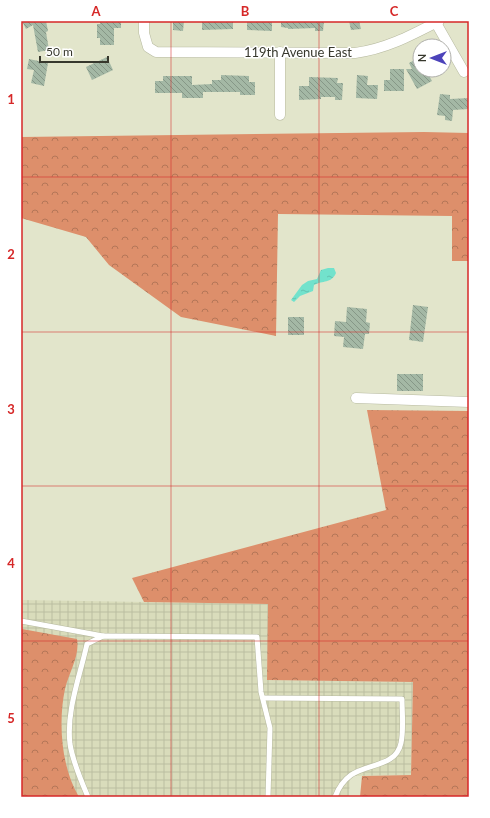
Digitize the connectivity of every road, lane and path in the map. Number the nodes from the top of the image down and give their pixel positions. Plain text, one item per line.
1 (144, 21) edge
2 (437, 22) edge
3 (280, 52) junction
4 (464, 72) dead end
5 (280, 115) dead end
6 (356, 398) dead end
7 (469, 402) edge
8 (21, 620) edge
9 (103, 636) junction
10 (263, 698) junction
11 (88, 797) edge
12 (268, 797) edge
13 (335, 797) edge

1 - 3 street, 119th Avenue East
2 - 3 street, 119th Avenue East
2 - 4 street
3 - 5 street
6 - 7 street
8 - 9 lane
9 - 10 lane
9 - 11 lane
10 - 12 lane
10 - 13 lane

